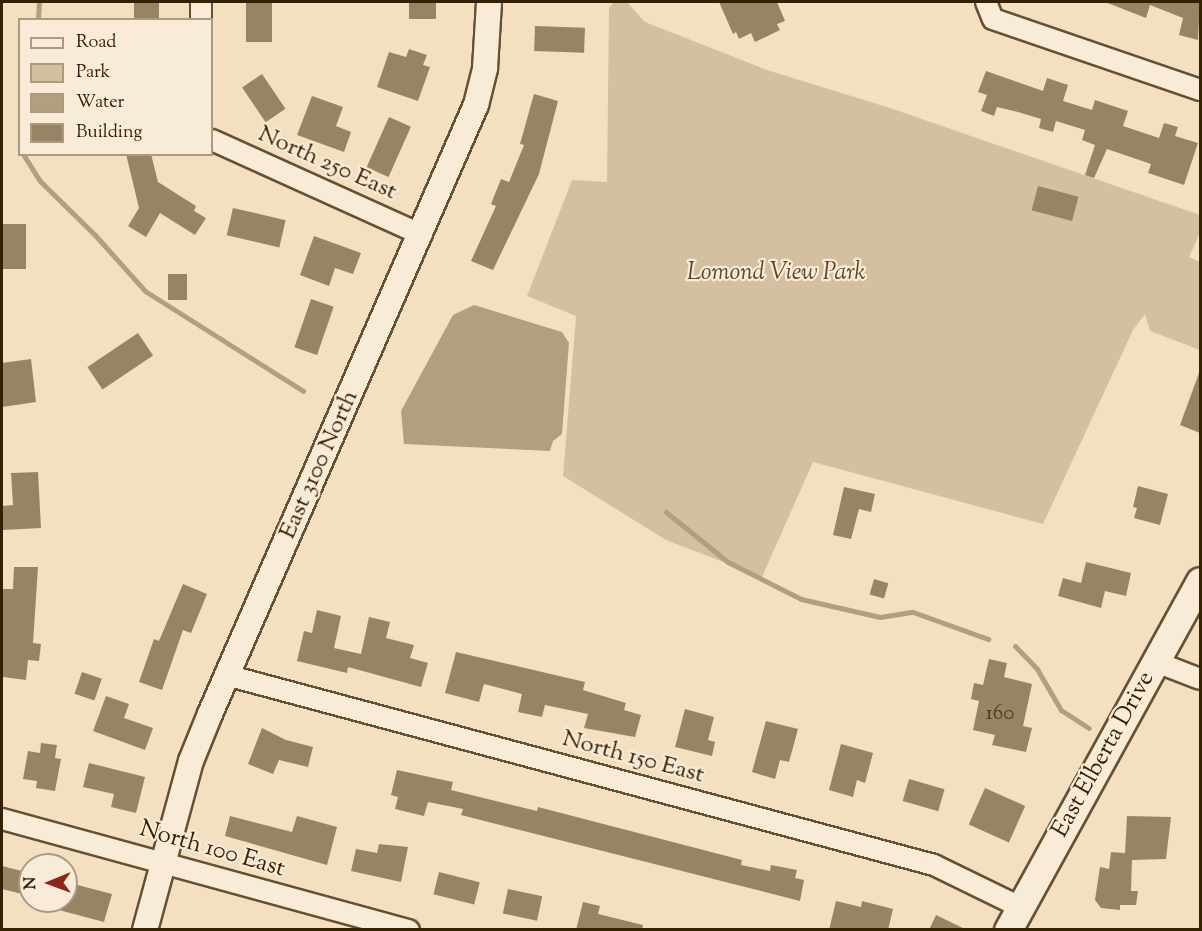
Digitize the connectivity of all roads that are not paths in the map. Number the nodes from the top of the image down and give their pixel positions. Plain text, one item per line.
1 (201, 2) edge
2 (489, 2) edge
3 (990, 10) edge
4 (201, 18) edge
5 (1200, 90) edge
6 (213, 141) edge
7 (422, 235) junction
8 (1200, 581) edge
9 (1156, 662) junction
10 (226, 675) junction
11 (1200, 679) edge
12 (2, 819) edge
13 (161, 864) junction
14 (1014, 918) edge
15 (145, 930) edge
16 (409, 930) edge

1 - 4 street
2 - 7 street, East 3100 North
3 - 5 street
6 - 7 street, North 250 East
7 - 10 street, East 3100 North
8 - 9 main road, East Elberta Drive
9 - 11 street
9 - 14 main road, East Elberta Drive
10 - 13 street, East 3100 North
10 - 14 street, North 150 East
12 - 13 street, North 100 East
13 - 15 street, East 3100 North
13 - 16 street, North 100 East

